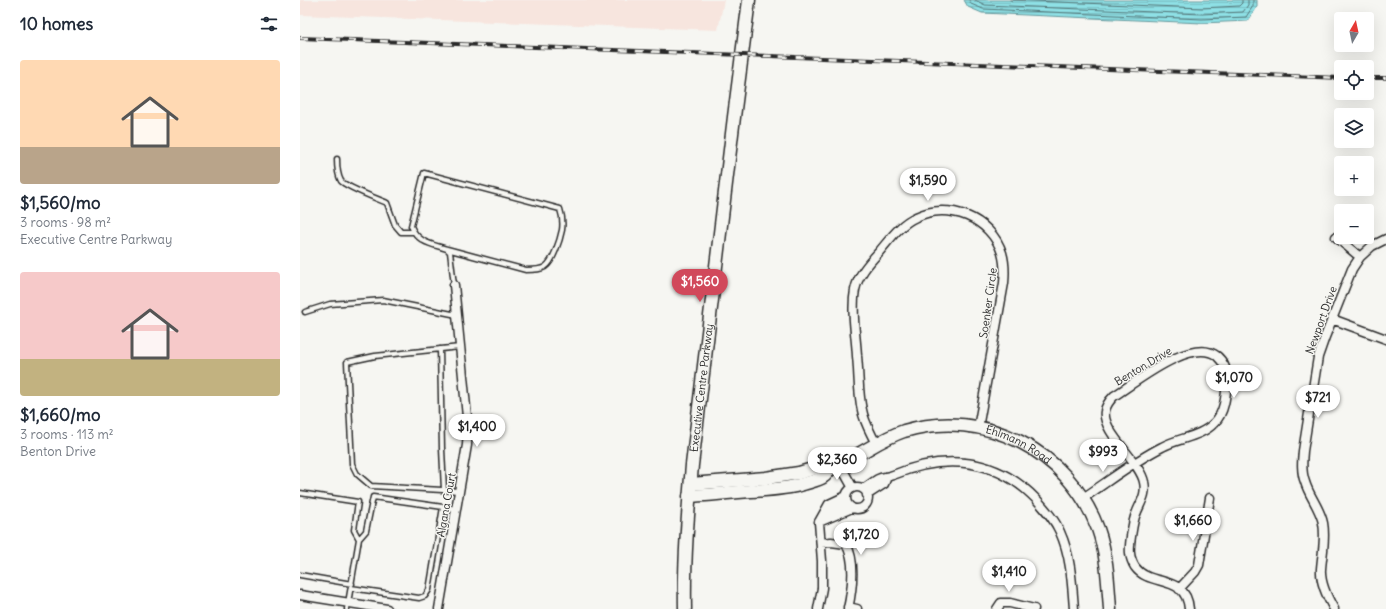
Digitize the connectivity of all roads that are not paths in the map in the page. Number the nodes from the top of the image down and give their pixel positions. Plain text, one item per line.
1 (749, 0) edge
2 (337, 159) dead end
3 (414, 232) junction
4 (1386, 240) edge
5 (1344, 244) edge
6 (447, 249) junction
7 (1360, 257) junction
8 (454, 285) joint
9 (305, 312) dead end
10 (457, 315) junction
11 (1332, 319) junction
12 (1386, 339) edge
13 (461, 347) junction
14 (440, 349) junction
15 (978, 428) junction
16 (876, 444) junction
17 (1134, 464) junction
18 (835, 467) junction
19 (371, 486) junction
20 (853, 488) junction
21 (444, 490) junction
22 (690, 490) junction
23 (460, 491) junction
24 (865, 492) junction
25 (300, 493) edge
26 (373, 497) junction
27 (1083, 498) junction
28 (1210, 498) dead end
29 (848, 502) junction
30 (443, 507) junction
31 (457, 510) junction
32 (819, 522) junction
33 (359, 539) junction
34 (821, 543) junction
35 (300, 575) edge
36 (351, 586) junction
37 (1179, 589) junction
38 (300, 594) edge
39 (348, 606) edge
40 (848, 608) edge
41 (387, 609) edge
42 (439, 609) edge
43 (685, 609) edge
44 (818, 609) edge
45 (857, 609) edge
46 (997, 609) edge
47 (1034, 609) edge
48 (1074, 609) edge
49 (1110, 609) edge
50 (1189, 609) edge
51 (1334, 609) edge

1 - 22 street, Executive Centre Parkway
2 - 3 lane
3 - 6 lane
3 - 6 lane
4 - 7 street, Newport Drive
5 - 7 street
6 - 8 lane
7 - 11 street, Newport Drive
8 - 10 street, Algana Court
9 - 10 lane
10 - 13 street, Algana Court
11 - 12 street
11 - 51 street, Newport Drive
13 - 14 lane
13 - 23 street, Algana Court
14 - 19 lane
14 - 21 lane
15 - 16 street, Ehlmann Road
15 - 16 street, Soenker Circle
15 - 27 street, Ehlmann Road
16 - 18 street, Ehlmann Road
17 - 17 street, Benton Drive
17 - 27 street, Benton Drive
17 - 37 street, Benton Drive
18 - 20 street
18 - 22 street, Ehlmann Road
19 - 21 lane
19 - 26 lane
20 - 24 street
20 - 29 street
21 - 23 lane
22 - 43 street, Executive Centre Parkway
23 - 31 street, Algana Court
24 - 29 street
24 - 48 street
25 - 33 lane
26 - 30 lane
26 - 33 lane
27 - 49 street, Ehlmann Road
28 - 37 street
29 - 32 street
29 - 32 street
30 - 31 lane
30 - 36 lane
31 - 42 street, Algana Court
32 - 34 street
33 - 36 lane
34 - 40 street
34 - 44 street
35 - 36 lane
36 - 39 lane
37 - 50 street
38 - 39 street
39 - 41 street
40 - 45 street
46 - 47 street

